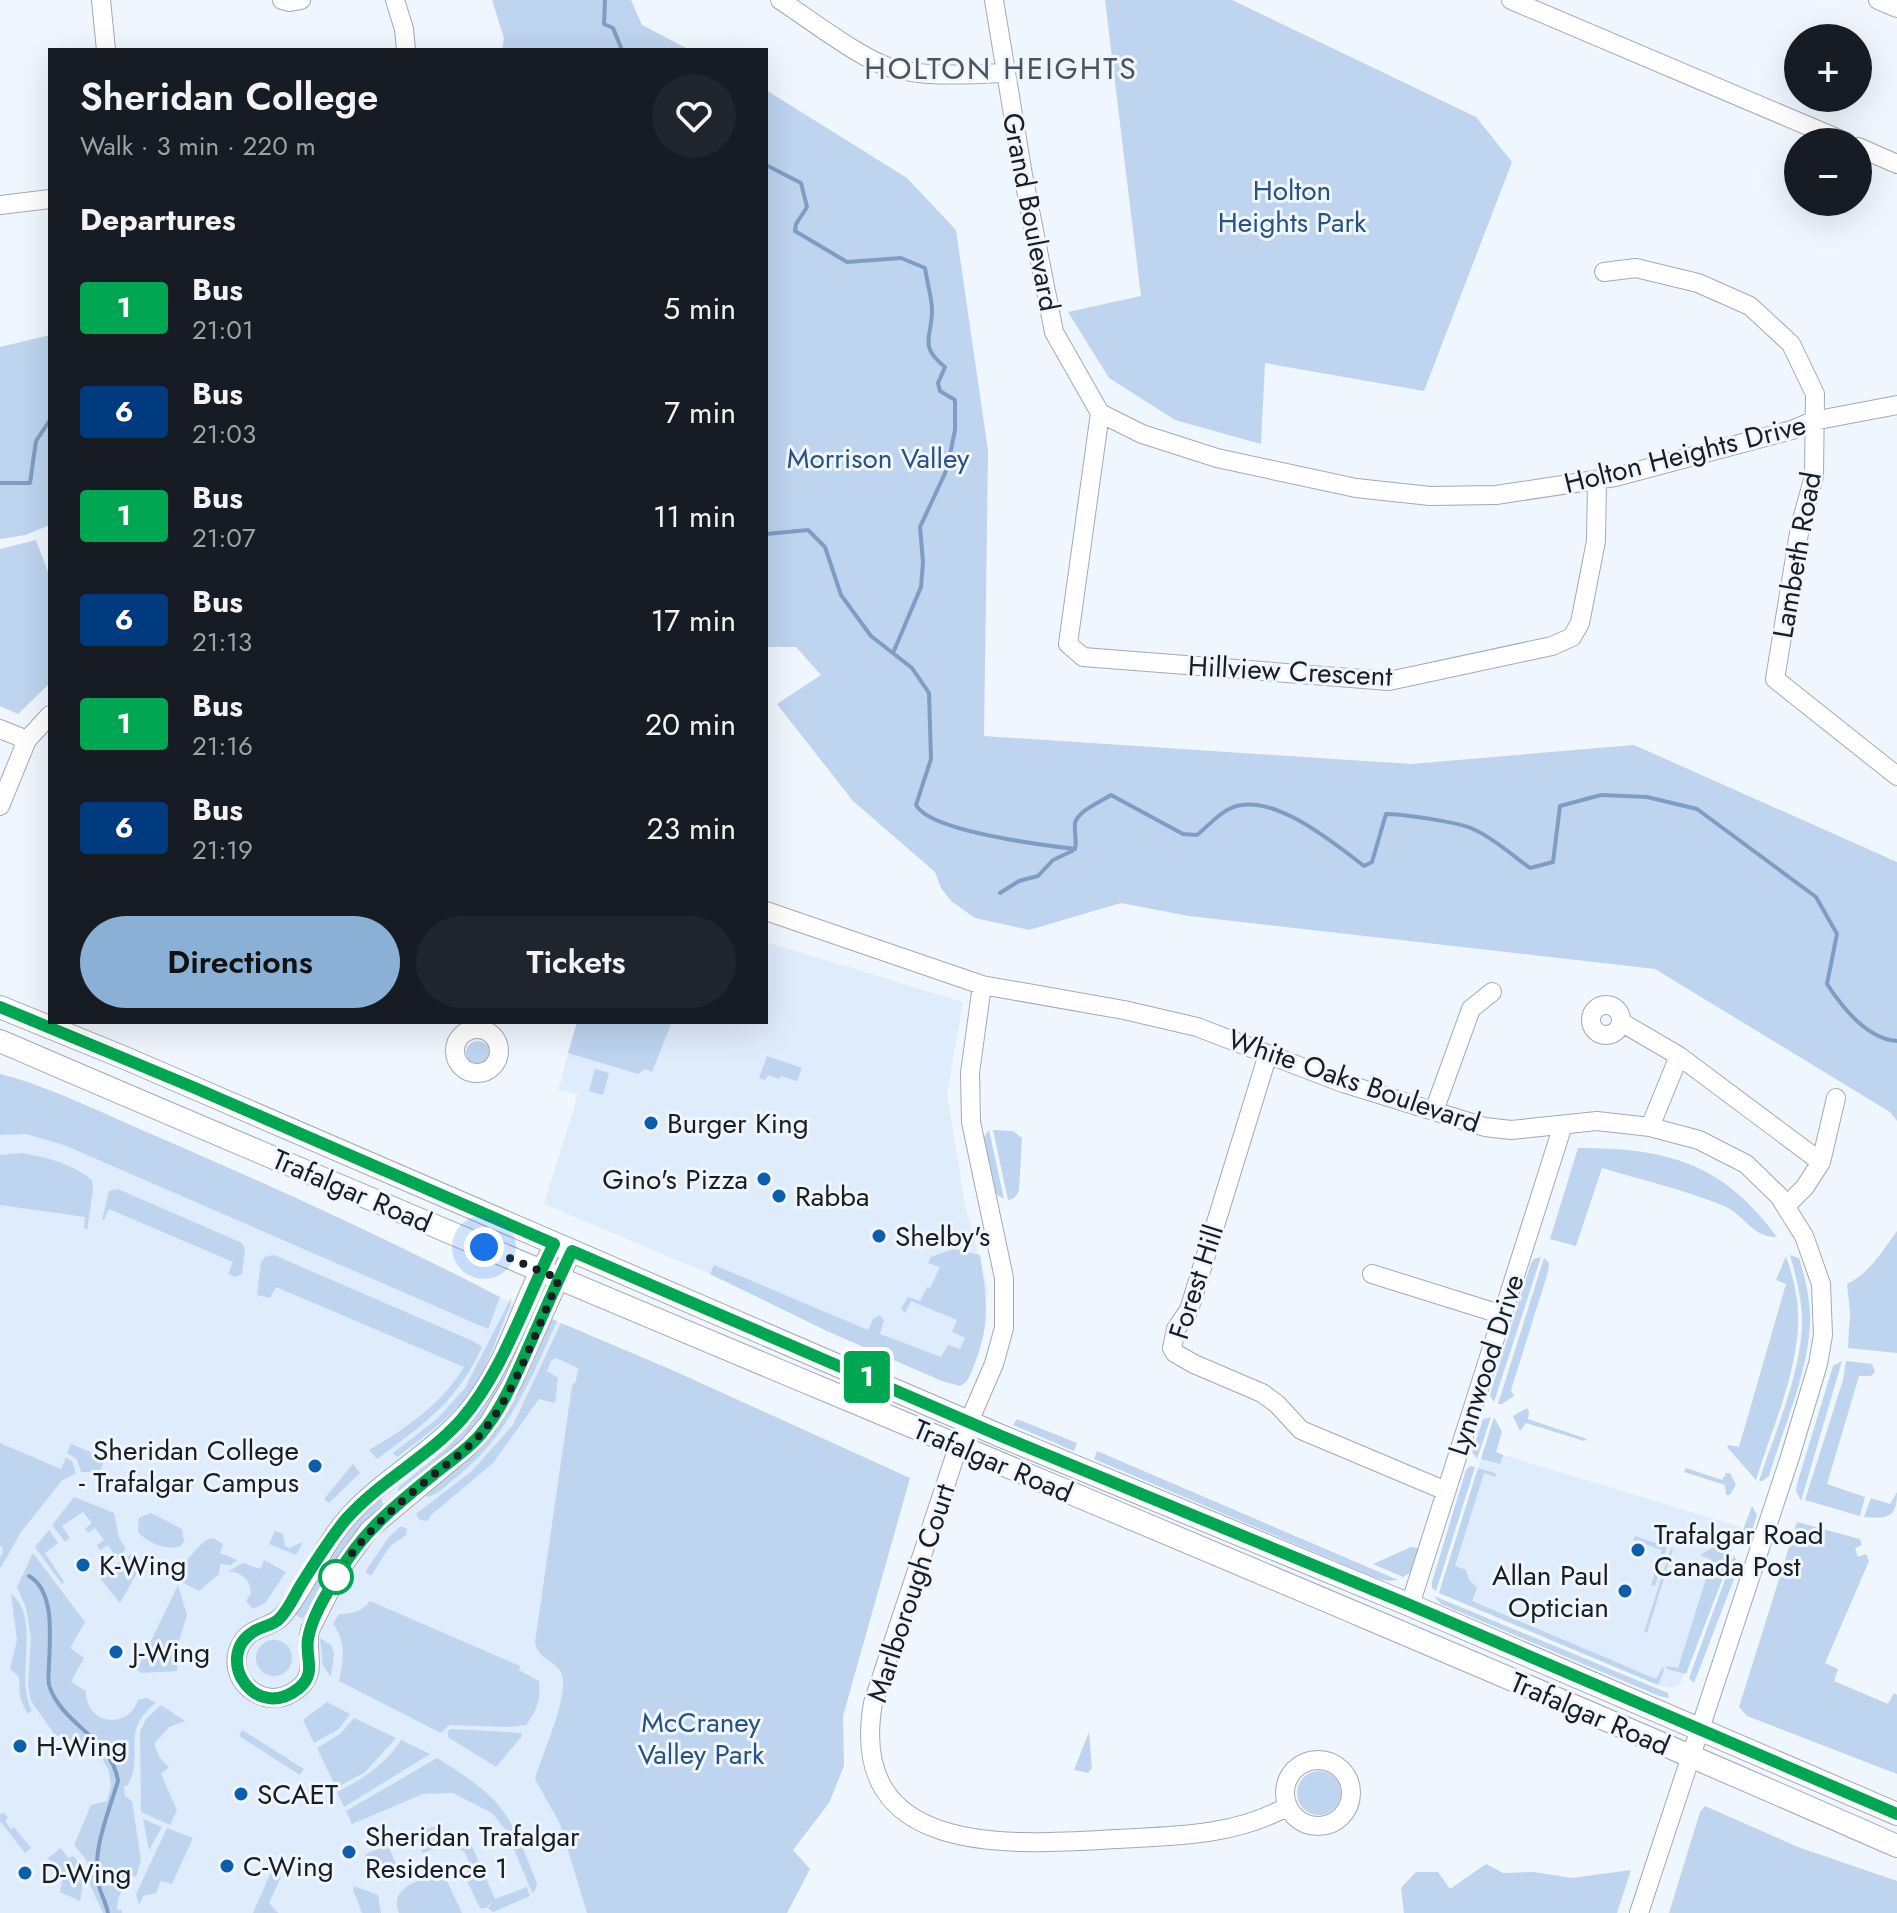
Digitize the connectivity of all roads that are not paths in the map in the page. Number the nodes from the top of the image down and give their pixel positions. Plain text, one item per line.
1 (101, 0) edge
2 (282, 0) edge
3 (301, 0) edge
4 (395, 0) edge
5 (780, 0) edge
6 (994, 0) edge
7 (1511, 0) edge
8 (1878, 0) edge
9 (1897, 8) edge
10 (106, 48) edge
11 (406, 48) edge
12 (1004, 73) junction
13 (1813, 128) edge
14 (1872, 153) edge
15 (1897, 164) edge
16 (48, 199) edge
17 (0, 205) edge
18 (1604, 272) dead end
19 (1897, 405) edge
20 (1100, 413) junction
21 (1813, 421) junction
22 (1597, 480) junction
23 (48, 717) edge
24 (0, 729) edge
25 (27, 740) junction
26 (1897, 776) edge
27 (0, 806) edge
28 (768, 912) edge
29 (982, 985) junction
30 (1492, 992) dead end
31 (0, 1007) edge
32 (1621, 1022) dead end
33 (0, 1041) edge
34 (1268, 1054) junction
35 (1679, 1056) junction
36 (1836, 1098) dead end
37 (1434, 1111) junction
38 (1563, 1125) junction
39 (1650, 1127) junction
40 (1821, 1162) junction
41 (1786, 1206) junction
42 (563, 1248) junction
43 (1372, 1274) dead end
44 (550, 1275) junction
45 (1503, 1315) junction
46 (968, 1421) junction
47 (958, 1447) junction
48 (1446, 1491) junction
49 (1410, 1605) junction
50 (273, 1624) junction
51 (308, 1652) junction
52 (1699, 1728) junction
53 (1690, 1757) junction
54 (1288, 1806) dead end
55 (1897, 1814) edge
56 (1897, 1846) edge
57 (1639, 1913) edge

1 - 10 street
2 - 3 street
4 - 11 street
5 - 12 street
6 - 12 street, Grand Boulevard
7 - 13 street
8 - 9 street
12 - 20 street, Grand Boulevard
14 - 15 street
16 - 17 street
18 - 21 street, Lambeth Road
19 - 21 street, Holton Heights Drive
20 - 22 street, Holton Heights Drive
20 - 22 street, Hillview Crescent
21 - 22 street, Holton Heights Drive
21 - 26 street, Lambeth Road
23 - 25 street
24 - 25 street
25 - 27 street
28 - 29 street, White Oaks Boulevard
29 - 34 street, White Oaks Boulevard
29 - 46 street, Marlborough Court
30 - 37 street
31 - 42 main road, Trafalgar Road
32 - 35 street
33 - 44 main road, Trafalgar Road
34 - 37 street, White Oaks Boulevard
34 - 48 street, Forest Hill
35 - 39 street
35 - 40 street
36 - 40 street
37 - 38 street, White Oaks Boulevard
38 - 39 street, White Oaks Boulevard
38 - 45 street, Lynnwood Drive
39 - 41 street, White Oaks Boulevard
40 - 41 street
41 - 52 street, White Oaks Boulevard
42 - 44 street
42 - 46 main road, Trafalgar Road
43 - 45 street
44 - 47 main road, Trafalgar Road
44 - 50 street
44 - 51 street
45 - 48 street, Lynnwood Drive
46 - 47 street, Marlborough Court
46 - 49 main road, Trafalgar Road
47 - 53 main road, Trafalgar Road
47 - 54 street, Marlborough Court
48 - 49 street, Lynnwood Drive
49 - 52 main road, Trafalgar Road
50 - 51 street
50 - 51 street
52 - 53 street, White Oaks Boulevard
52 - 55 main road, Trafalgar Road
53 - 56 main road, Trafalgar Road
53 - 57 street, White Oaks Boulevard

